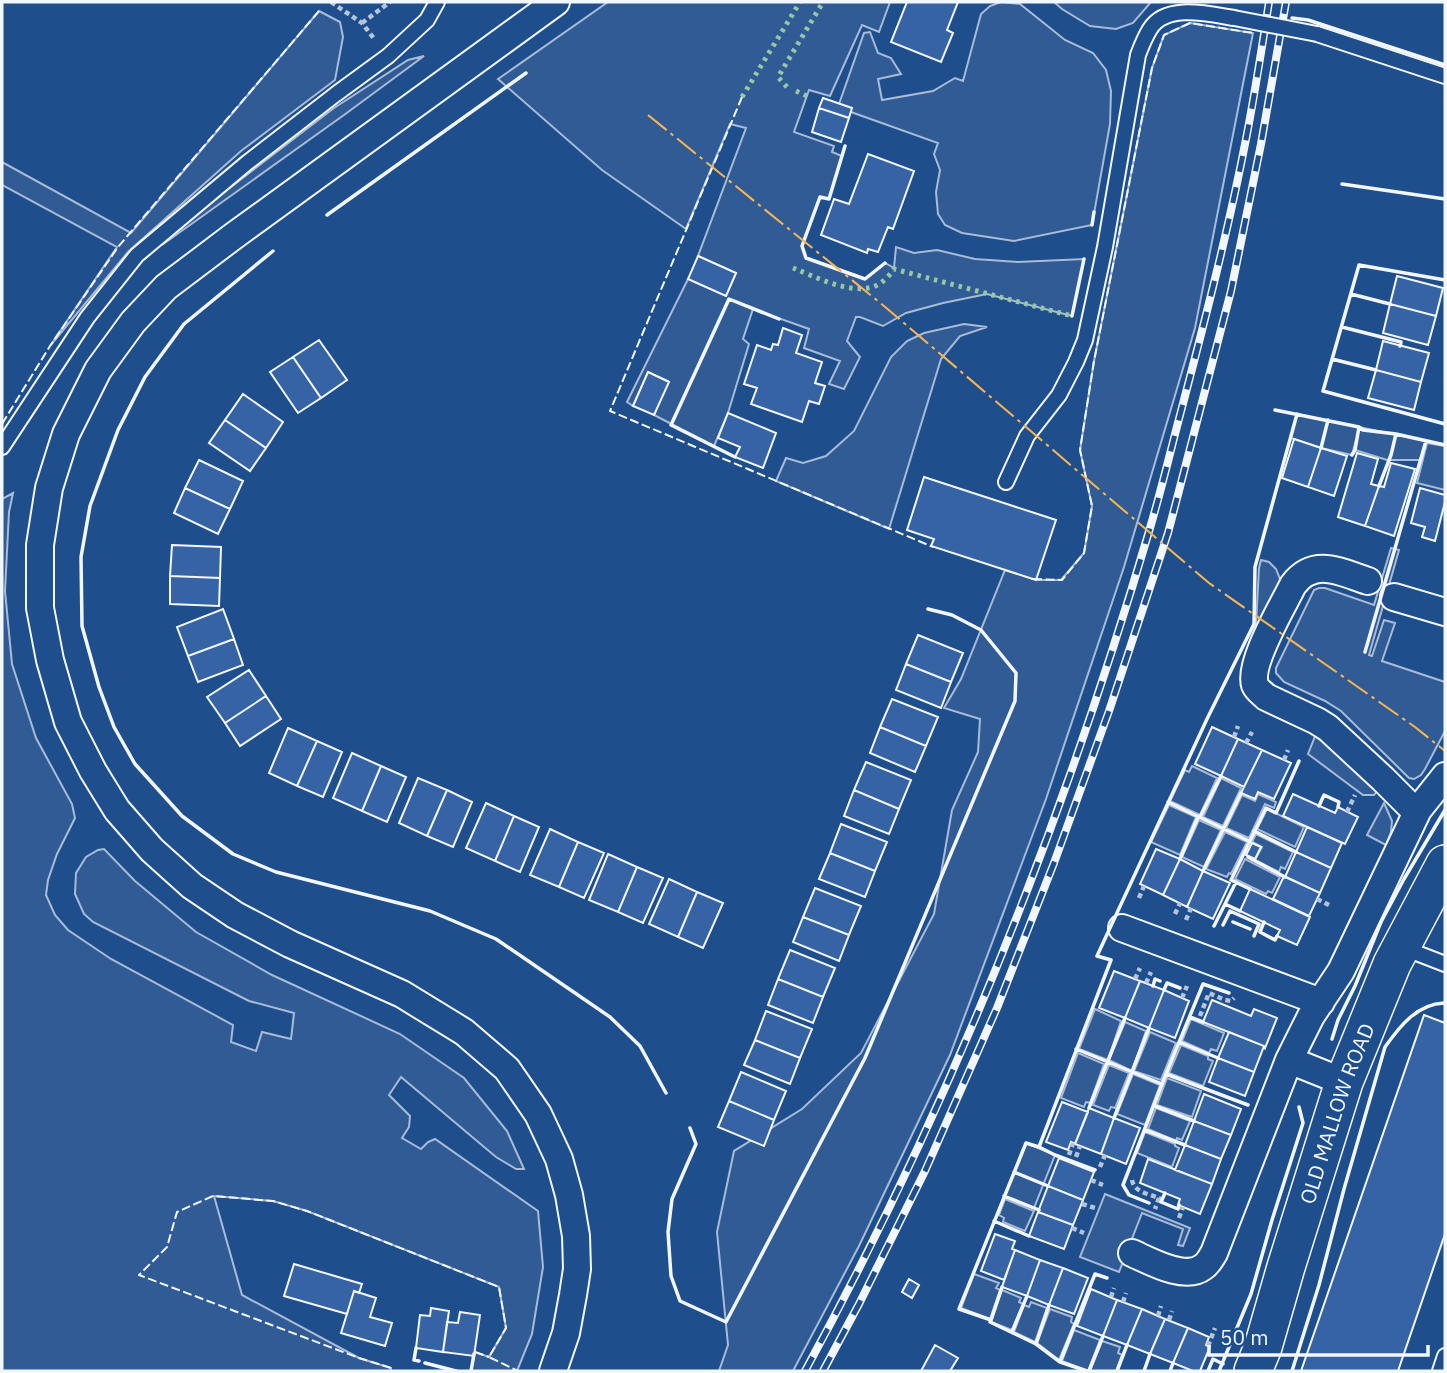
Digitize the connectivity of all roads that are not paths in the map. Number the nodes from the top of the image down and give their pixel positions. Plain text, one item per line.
1 (437, 2) edge
2 (556, 2) edge
3 (1445, 76) edge
4 (2, 447) edge
5 (1006, 482) dead end
6 (1368, 581) dead end
7 (1394, 597) dead end
8 (1445, 612) edge
9 (1445, 776) edge
10 (1418, 810) junction
11 (1445, 864) edge
12 (1122, 928) dead end
13 (1401, 947) junction
14 (1445, 964) edge
15 (1321, 1002) junction
16 (1289, 1060) junction
17 (1344, 1082) junction
18 (1132, 1254) dead end
19 (1445, 1356) edge
20 (553, 1371) edge
21 (1253, 1371) edge
22 (1440, 1371) edge

1 - 4 lane
2 - 20 street
3 - 5 lane, bridge
6 - 10 street
7 - 8 street
9 - 10 street
10 - 15 street
11 - 13 street, OLD MALLOW ROAD
12 - 15 street
13 - 14 lane
13 - 17 street, OLD MALLOW ROAD
15 - 16 street
16 - 17 street
16 - 18 street
17 - 21 street, OLD MALLOW ROAD
19 - 22 lane

